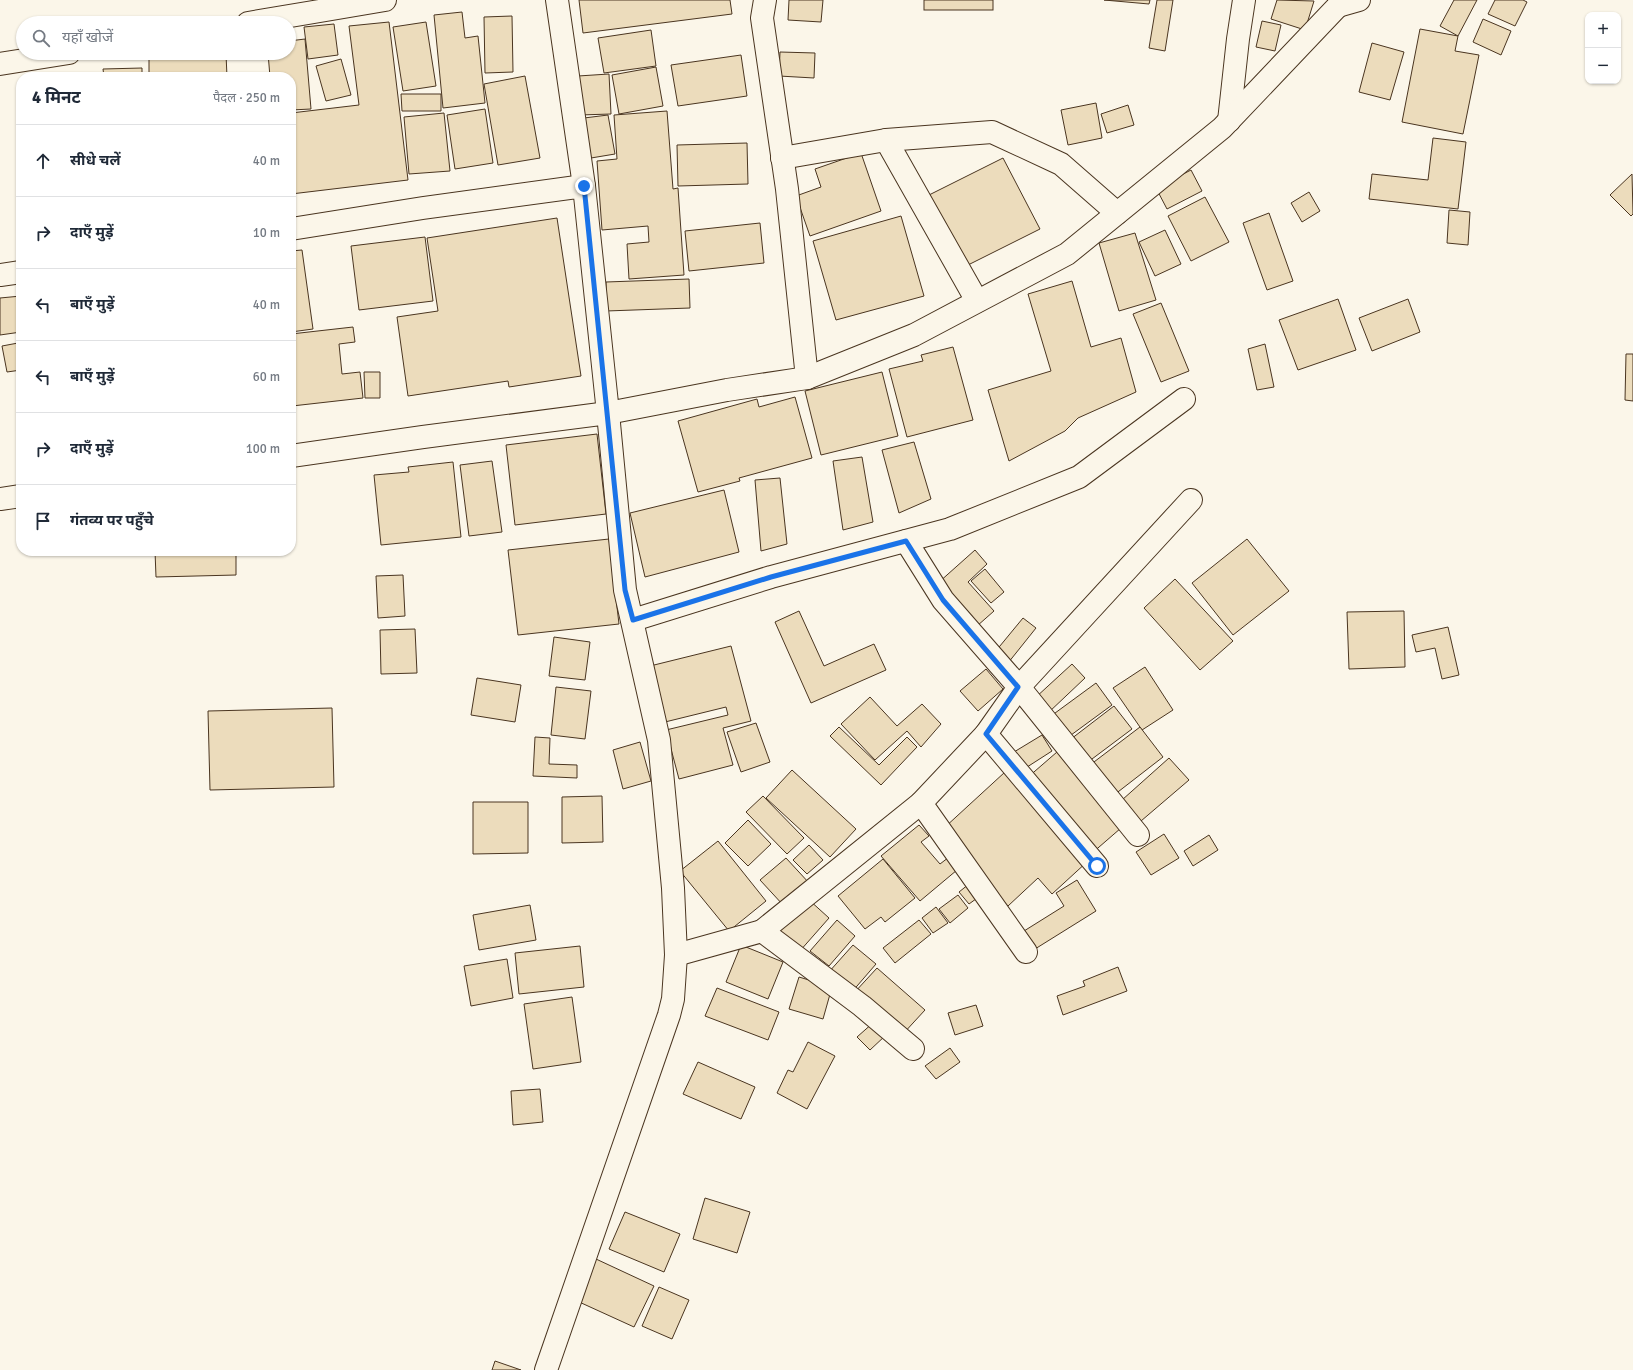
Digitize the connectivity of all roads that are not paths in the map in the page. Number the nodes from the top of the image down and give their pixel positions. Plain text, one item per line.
1 (385, 0) edge
2 (557, 0) edge
3 (765, 0) edge
4 (1244, 0) edge
5 (1359, 0) edge
6 (1339, 3) edge
7 (290, 16) edge
8 (25, 60) edge
9 (0, 64) edge
10 (1229, 121) junction
11 (886, 140) junction
12 (782, 158) junction
13 (584, 186) junction
14 (1117, 213) junction
15 (296, 228) edge
16 (16, 273) edge
17 (0, 275) edge
18 (977, 301) junction
19 (807, 378) junction
20 (1184, 399) dead end
21 (608, 413) junction
22 (296, 455) edge
23 (16, 497) edge
24 (0, 499) edge
25 (1191, 500) dead end
26 (906, 541) junction
27 (633, 620) junction
28 (1018, 687) junction
29 (986, 734) junction
30 (921, 803) junction
31 (1138, 835) dead end
32 (1097, 866) dead end
33 (762, 931) junction
34 (1026, 952) dead end
35 (676, 955) junction
36 (913, 1049) dead end
37 (546, 1370) edge

1 - 7 street
2 - 13 street
3 - 12 street
4 - 10 street
5 - 6 street
6 - 10 street
8 - 9 street
10 - 14 street
11 - 12 street
11 - 14 street
11 - 18 street
12 - 19 street
13 - 15 street
13 - 21 street
14 - 18 street
16 - 17 street
18 - 19 street
19 - 21 street
20 - 26 street
21 - 22 street
21 - 27 street
23 - 24 street
25 - 28 street
26 - 27 street
26 - 28 street
27 - 35 street
28 - 29 street
28 - 31 street
29 - 30 street
29 - 32 street
30 - 33 street
30 - 34 street
33 - 35 street
33 - 36 street
35 - 37 street

